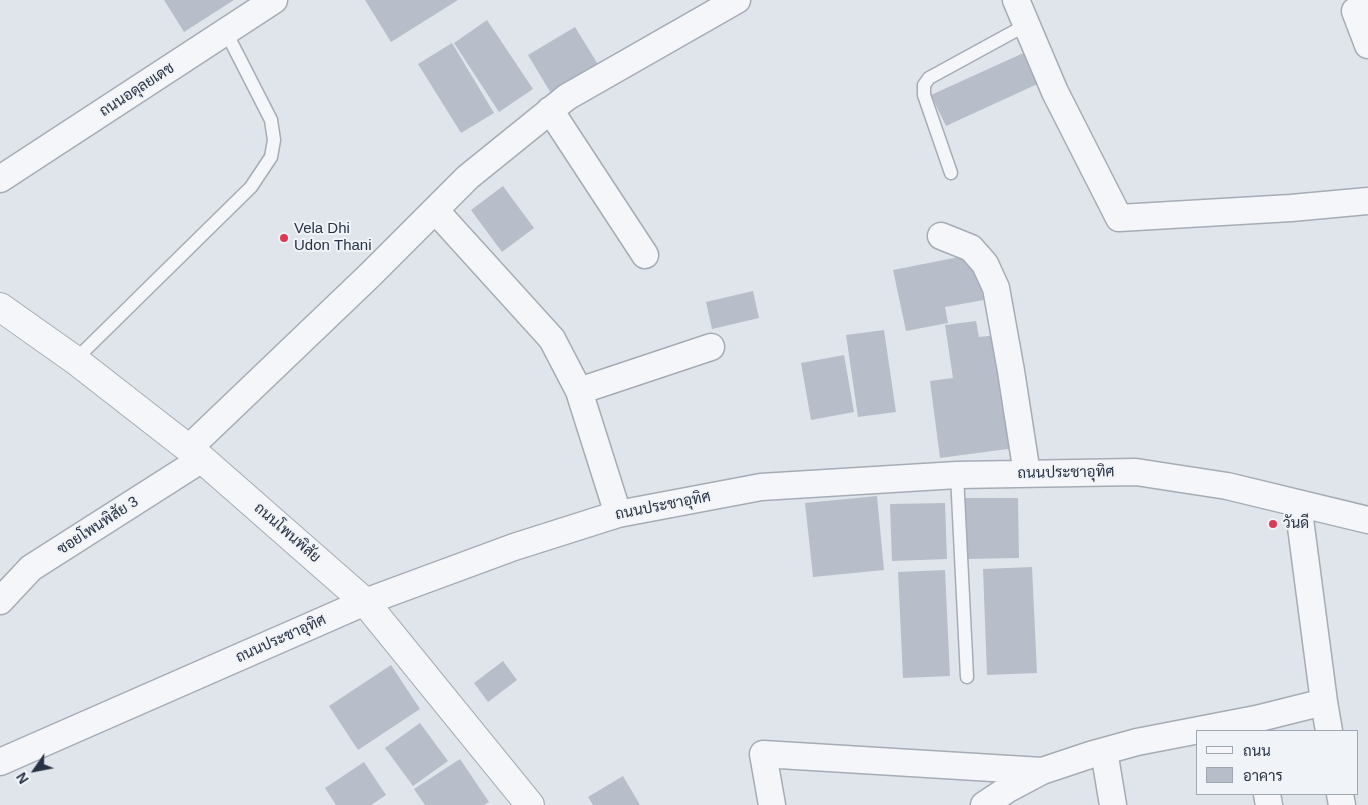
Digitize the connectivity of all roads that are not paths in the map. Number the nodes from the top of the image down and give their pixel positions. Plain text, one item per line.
1 (274, 0) edge
2 (737, 0) edge
3 (1016, 0) edge
4 (1368, 4) edge
5 (1026, 25) junction
6 (226, 32) junction
7 (1368, 45) edge
8 (550, 110) junction
9 (951, 173) dead end
10 (0, 179) edge
11 (1368, 201) edge
12 (435, 210) junction
13 (942, 236) dead end
14 (644, 255) dead end
15 (0, 307) edge
16 (711, 347) dead end
17 (75, 360) junction
18 (579, 391) junction
19 (195, 454) junction
20 (1027, 474) junction
21 (958, 475) junction
22 (1298, 504) junction
23 (618, 514) junction
24 (1368, 520) edge
25 (1, 598) edge
26 (365, 602) junction
27 (967, 677) dead end
28 (1324, 702) junction
29 (1257, 725) edge
30 (1222, 730) edge
31 (1330, 730) edge
32 (1196, 734) edge
33 (1104, 751) junction
34 (0, 762) edge
35 (1042, 771) junction
36 (530, 805) edge
37 (772, 805) edge
38 (984, 805) edge
39 (1113, 805) edge

1 - 6 street, ถนนอดุลยเดช
2 - 8 street, ซอยโพนพิสัย 3
3 - 5 street
4 - 7 street
5 - 9 lane
5 - 11 street
6 - 10 street, ถนนอดุลยเดช
6 - 17 lane
8 - 12 street, ซอยโพนพิสัย 3
8 - 14 street
12 - 18 street
12 - 19 street, ซอยโพนพิสัย 3
13 - 20 street
15 - 17 street, ถนนโพนพิสัย
16 - 18 street
17 - 19 street, ถนนโพนพิสัย
18 - 23 street
19 - 25 street, ซอยโพนพิสัย 3
19 - 26 street, ถนนโพนพิสัย
20 - 21 street, ถนนประชาอุทิศ
20 - 22 street, ถนนประชาอุทิศ
21 - 23 street, ถนนประชาอุทิศ
21 - 27 lane
22 - 24 street, ถนนประชาอุทิศ
22 - 28 street
23 - 26 street, ถนนประชาอุทิศ
26 - 34 street, ถนนประชาอุทิศ
26 - 36 street, ถนนโพนพิสัย
28 - 29 street
28 - 31 street
29 - 30 street
32 - 33 street
33 - 35 street
33 - 39 street
35 - 37 street
35 - 38 street

